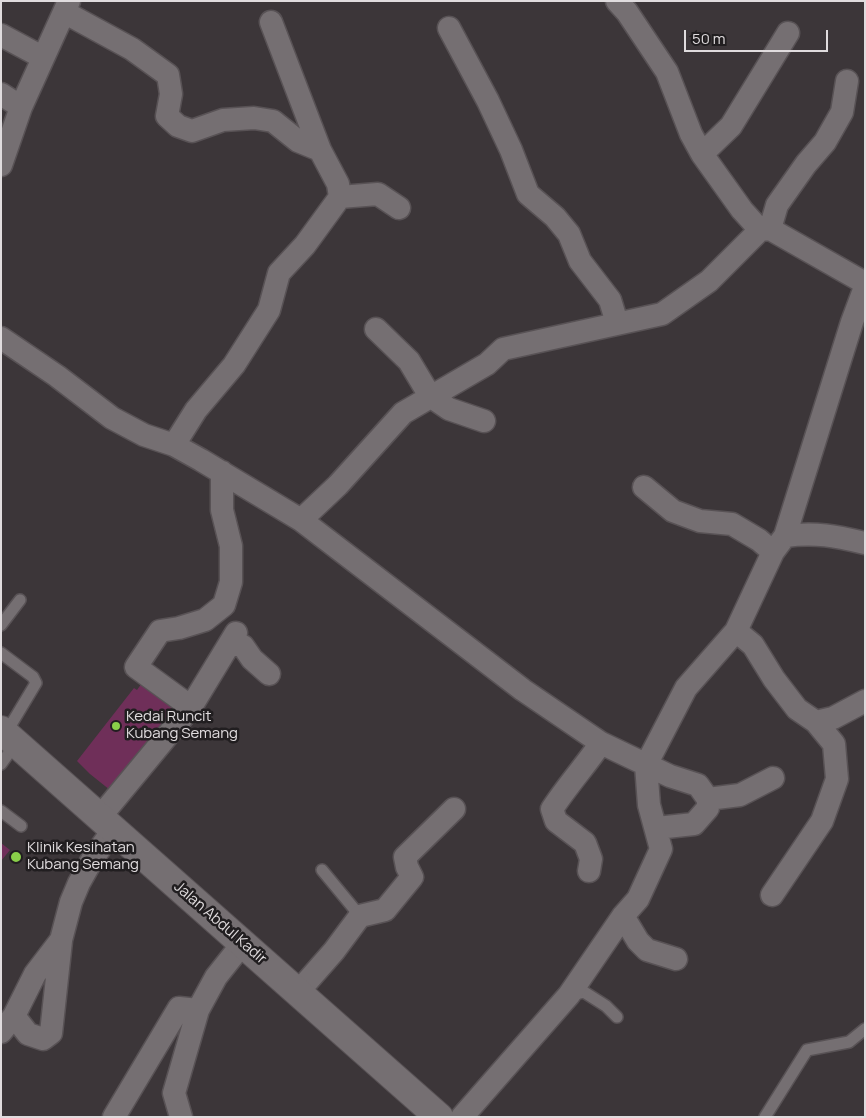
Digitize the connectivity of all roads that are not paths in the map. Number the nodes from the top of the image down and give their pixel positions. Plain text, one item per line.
1 (617, 1) edge
2 (66, 7) edge
3 (272, 22) dead end
4 (449, 28) dead end
5 (788, 33) dead end
6 (1, 35) edge
7 (42, 57) junction
8 (847, 81) dead end
9 (1, 94) edge
10 (21, 107) junction
11 (320, 150) junction
12 (702, 154) junction
13 (1, 165) edge
14 (340, 197) junction
15 (399, 208) dead end
16 (765, 229) junction
17 (865, 283) edge
18 (865, 287) edge
19 (617, 323) junction
20 (376, 329) dead end
21 (1, 338) edge
22 (430, 396) junction
23 (484, 421) dead end
24 (174, 445) junction
25 (222, 472) junction
26 (644, 487) dead end
27 (302, 520) junction
28 (865, 543) edge
29 (779, 544) junction
30 (20, 600) dead end
31 (1, 625) edge
32 (736, 631) junction
33 (1, 653) edge
34 (269, 674) dead end
35 (865, 701) edge
36 (191, 707) junction
37 (816, 722) junction
38 (601, 742) junction
39 (6, 743) edge
40 (646, 765) junction
41 (772, 778) dead end
42 (708, 799) junction
43 (454, 809) dead end
44 (1, 811) edge
45 (107, 823) junction
46 (22, 826) dead end
47 (657, 828) junction
48 (322, 870) dead end
49 (589, 871) dead end
50 (772, 895) dead end
51 (360, 916) junction
52 (623, 916) junction
53 (61, 940) junction
54 (243, 943) junction
55 (676, 959) dead end
56 (298, 992) junction
57 (569, 995) junction
58 (198, 1010) junction
59 (616, 1017) dead end
60 (7, 1024) edge
61 (865, 1029) edge
62 (114, 1117) edge
63 (181, 1117) edge
64 (439, 1117) edge
65 (462, 1117) edge
66 (765, 1117) edge

1 - 12 street
2 - 7 street
2 - 11 street
3 - 11 street
4 - 19 street
5 - 12 street
6 - 7 street
7 - 10 street
8 - 16 street
9 - 10 street
10 - 13 street
11 - 14 street
12 - 16 street
14 - 15 street
14 - 24 street
16 - 17 street
16 - 19 street
18 - 29 street
19 - 22 street
20 - 22 street
21 - 24 street
22 - 23 street
22 - 27 street
24 - 25 street
25 - 27 street
25 - 36 street
26 - 29 street
27 - 38 street
28 - 29 street
29 - 32 street
30 - 31 lane
32 - 37 street
32 - 40 street
33 - 39 lane
34 - 36 street
35 - 37 street
36 - 45 street
37 - 50 street
38 - 40 street
38 - 49 street
39 - 45 main road, Jalan Abdul Kadir
40 - 42 street
40 - 47 street
41 - 42 street
42 - 47 street
43 - 51 street
44 - 46 lane
45 - 53 street
45 - 54 main road, Jalan Abdul Kadir
47 - 52 street
48 - 51 lane
51 - 56 street
52 - 55 street
52 - 57 street
53 - 60 street
53 - 60 street
54 - 56 main road, Jalan Abdul Kadir
54 - 58 street
56 - 64 main road, Jalan Abdul Kadir
57 - 59 lane
57 - 65 street
58 - 62 street
58 - 63 street
61 - 66 lane

